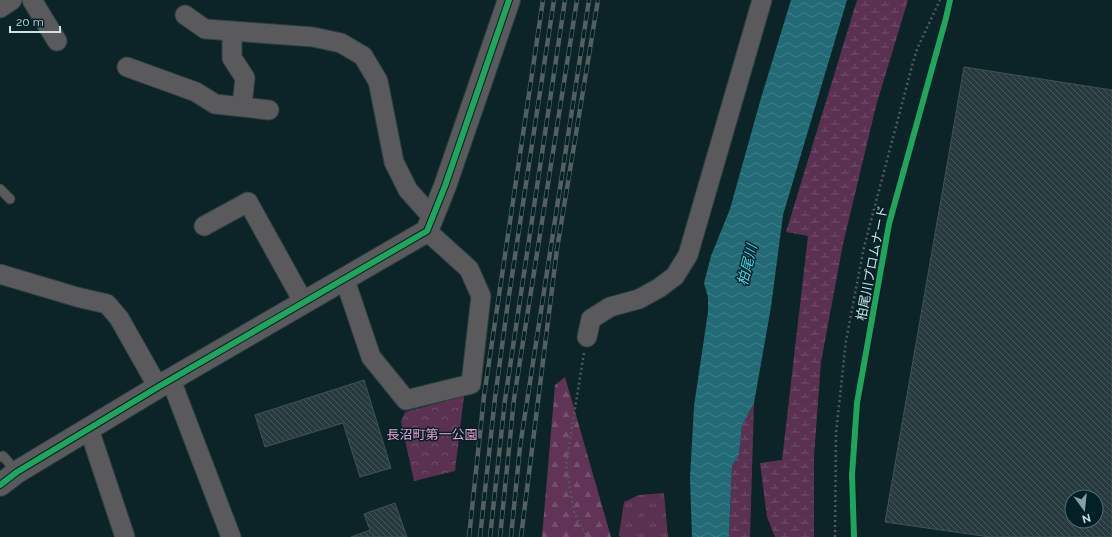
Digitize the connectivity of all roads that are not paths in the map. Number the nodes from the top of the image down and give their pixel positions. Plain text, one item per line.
1 (12, 0) edge
2 (32, 0) edge
3 (509, 0) edge
4 (762, 0) edge
5 (0, 8) edge
6 (185, 15) dead end
7 (232, 31) junction
8 (57, 41) dead end
9 (126, 67) dead end
10 (242, 106) junction
11 (269, 110) dead end
12 (0, 189) edge
13 (10, 199) dead end
14 (430, 225) junction
15 (204, 226) dead end
16 (0, 274) edge
17 (345, 280) junction
18 (304, 303) junction
19 (587, 337) road end
20 (165, 384) junction
21 (89, 429) junction
22 (0, 456) edge
23 (17, 472) junction
24 (0, 485) edge
25 (125, 537) edge
26 (231, 537) edge

1 - 5 street
2 - 8 street
3 - 14 street
4 - 19 street
6 - 7 street
7 - 10 street
7 - 14 street
9 - 10 street
10 - 11 street
12 - 13 lane
14 - 17 street
14 - 17 street
15 - 18 street
16 - 20 street
17 - 18 street
18 - 20 street
20 - 21 street
20 - 26 street
21 - 23 street
21 - 25 street
22 - 23 lane
23 - 24 street

